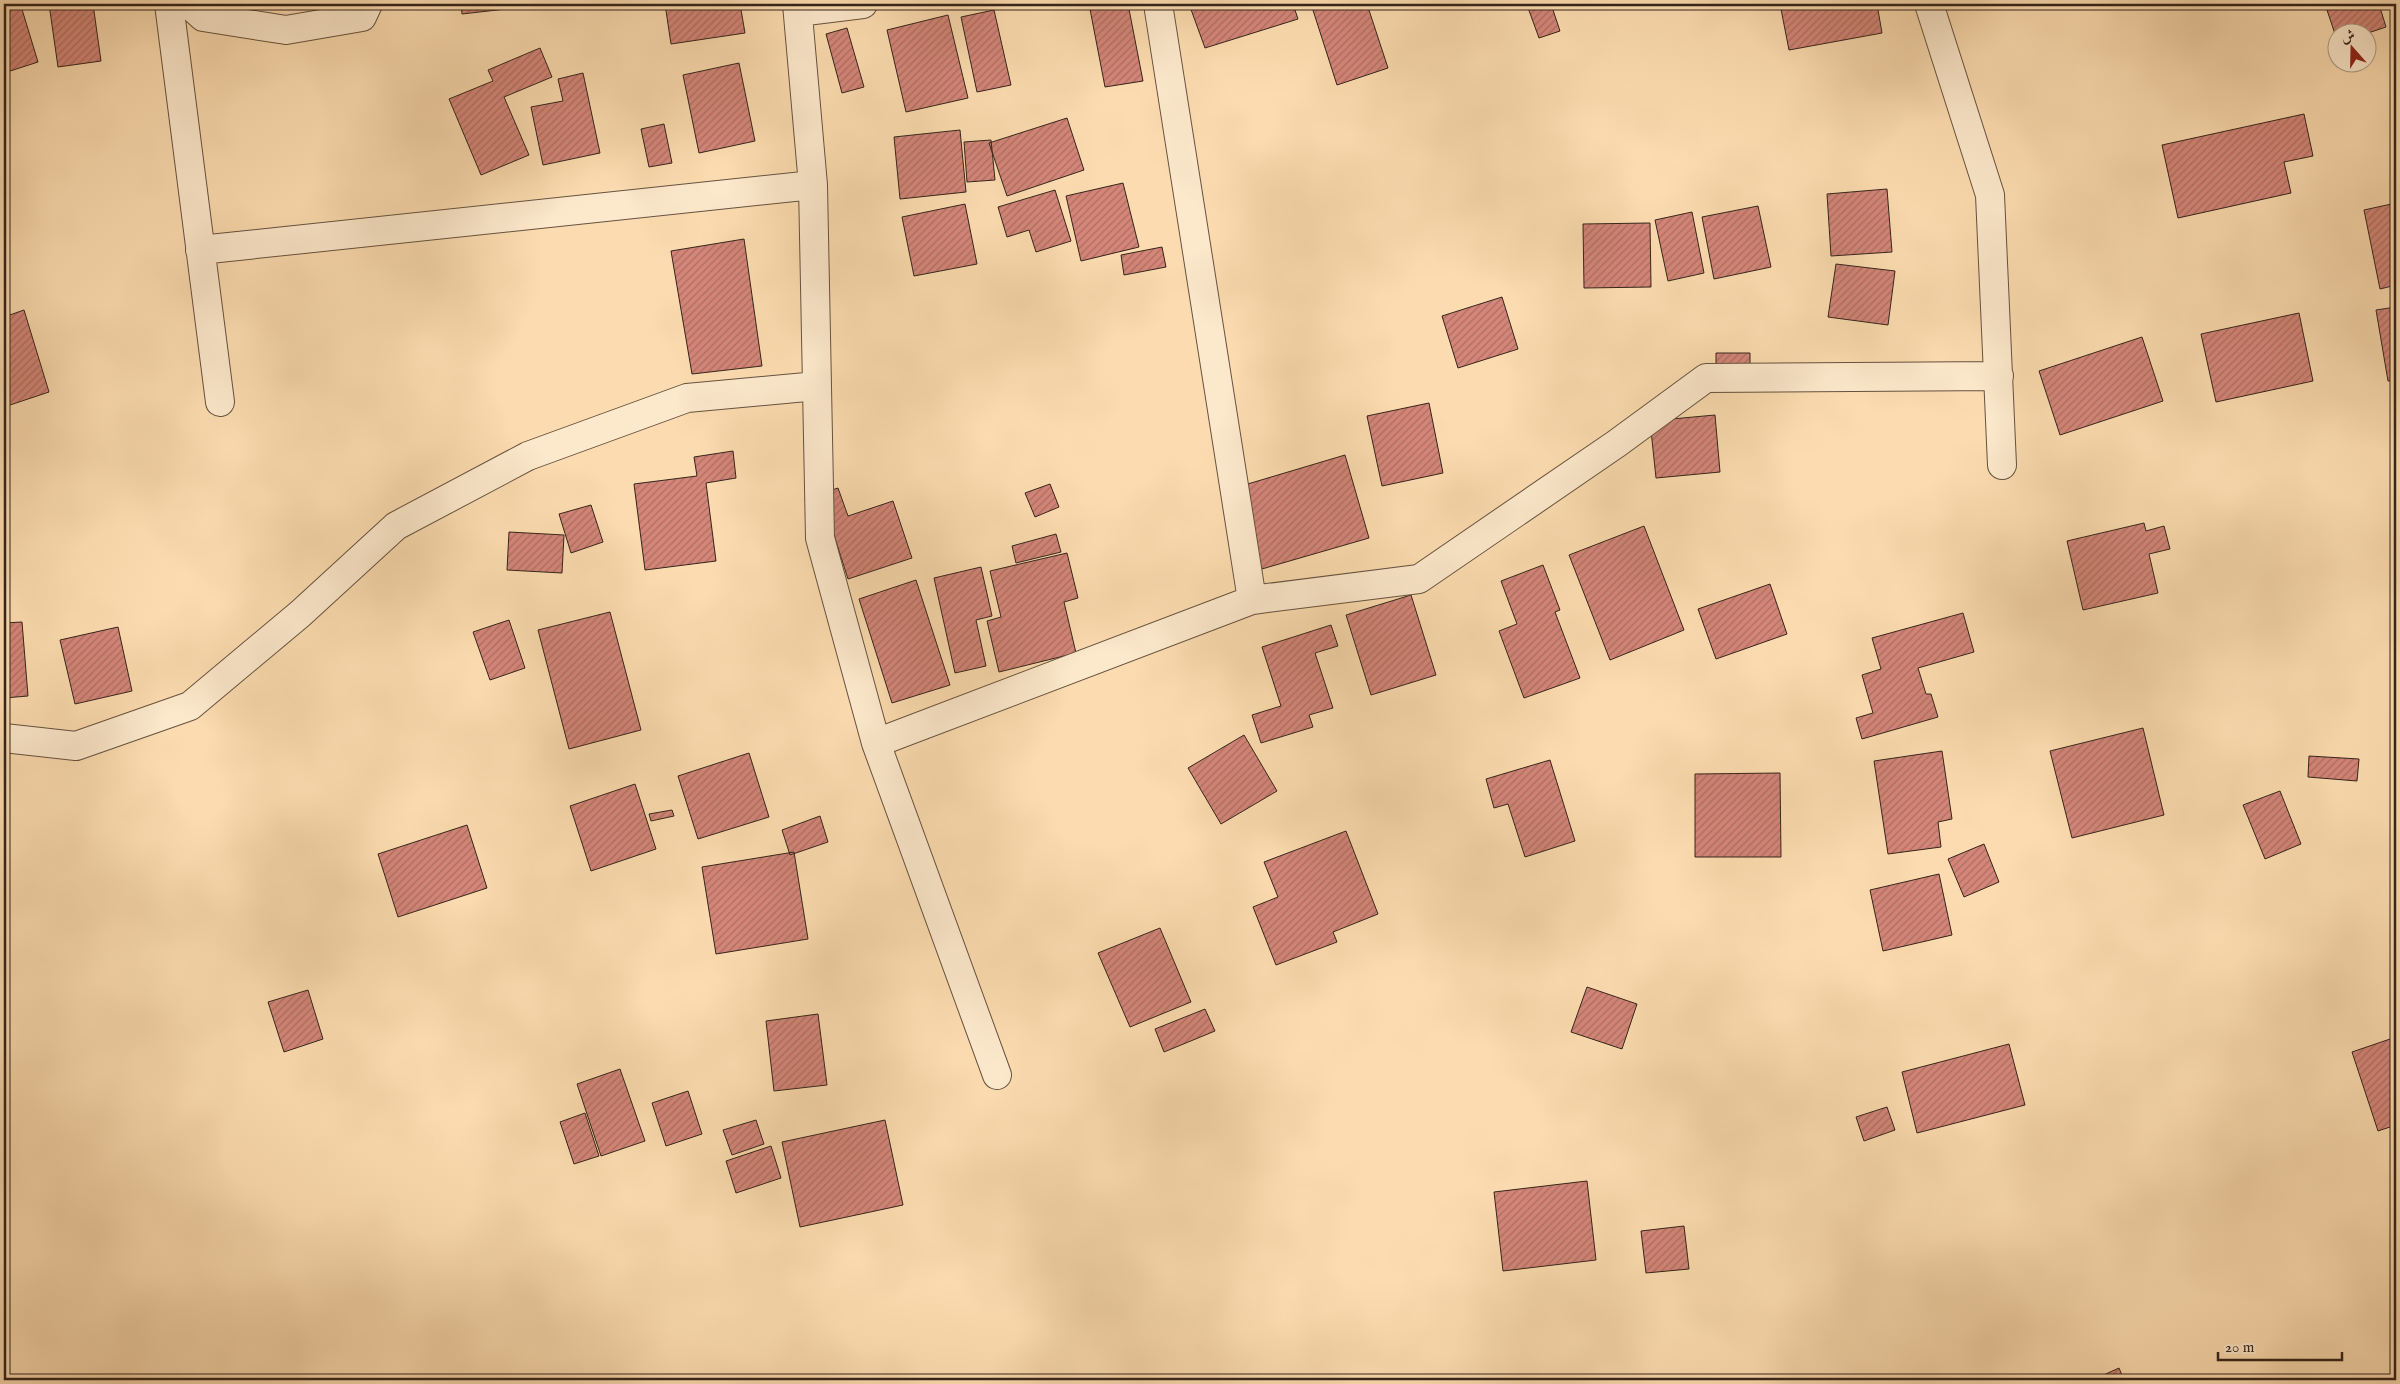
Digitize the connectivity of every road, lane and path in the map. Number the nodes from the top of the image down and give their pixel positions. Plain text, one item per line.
1 (169, 4) edge
2 (189, 4) edge
3 (368, 4) edge
4 (863, 4) edge
5 (1158, 4) edge
6 (1929, 4) edge
7 (798, 8) edge
8 (813, 185) junction
9 (200, 250) junction
10 (1999, 376) junction
11 (817, 386) junction
12 (220, 402) dead end
13 (2002, 465) dead end
14 (1252, 600) junction
15 (4, 738) edge
16 (876, 743) junction
17 (997, 1075) dead end

1 - 9 street
2 - 3 street
4 - 7 street
5 - 14 street
6 - 10 street
7 - 8 street
8 - 9 street
8 - 11 street
9 - 12 street
10 - 13 street
10 - 14 street
11 - 15 street
11 - 16 street
14 - 16 street
16 - 17 street

